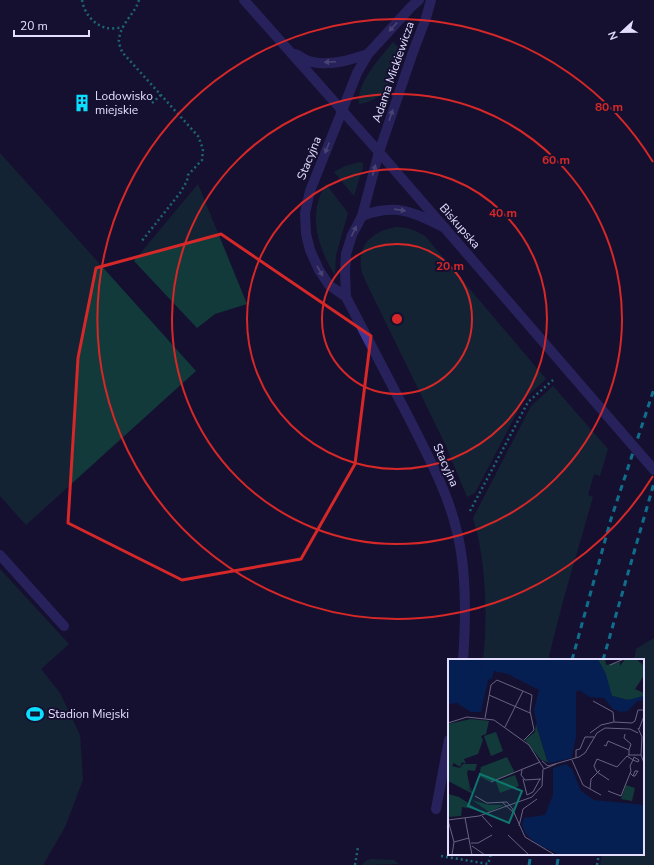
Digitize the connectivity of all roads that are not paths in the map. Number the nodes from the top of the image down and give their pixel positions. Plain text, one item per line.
1 (244, 0) edge
2 (419, 0) edge
3 (431, 0) edge
4 (289, 51) junction
5 (368, 54) junction
6 (342, 111) junction
7 (379, 152) junction
8 (362, 216) junction
9 (445, 228) junction
10 (346, 297) junction
11 (654, 470) edge
12 (0, 555) edge
13 (64, 626) dead end
14 (463, 659) edge
15 (448, 745) edge
16 (436, 809) dead end

1 - 4 street, Biskupska
2 -> 5 street, Adama Mickiewicza
7 -> 3 street, Adama Mickiewicza
5 -> 4 street
4 - 6 street, Biskupska
5 - 6 street, Adama Mickiewicza
6 - 7 street, Biskupska
6 -> 10 street, Stacyjna
8 -> 7 street, Stacyjna
7 - 9 street, Biskupska
8 -> 9 street
10 -> 8 street, Stacyjna
9 - 11 street, Biskupska, bridge
10 - 14 street, Stacyjna
12 - 13 street
15 - 16 street

